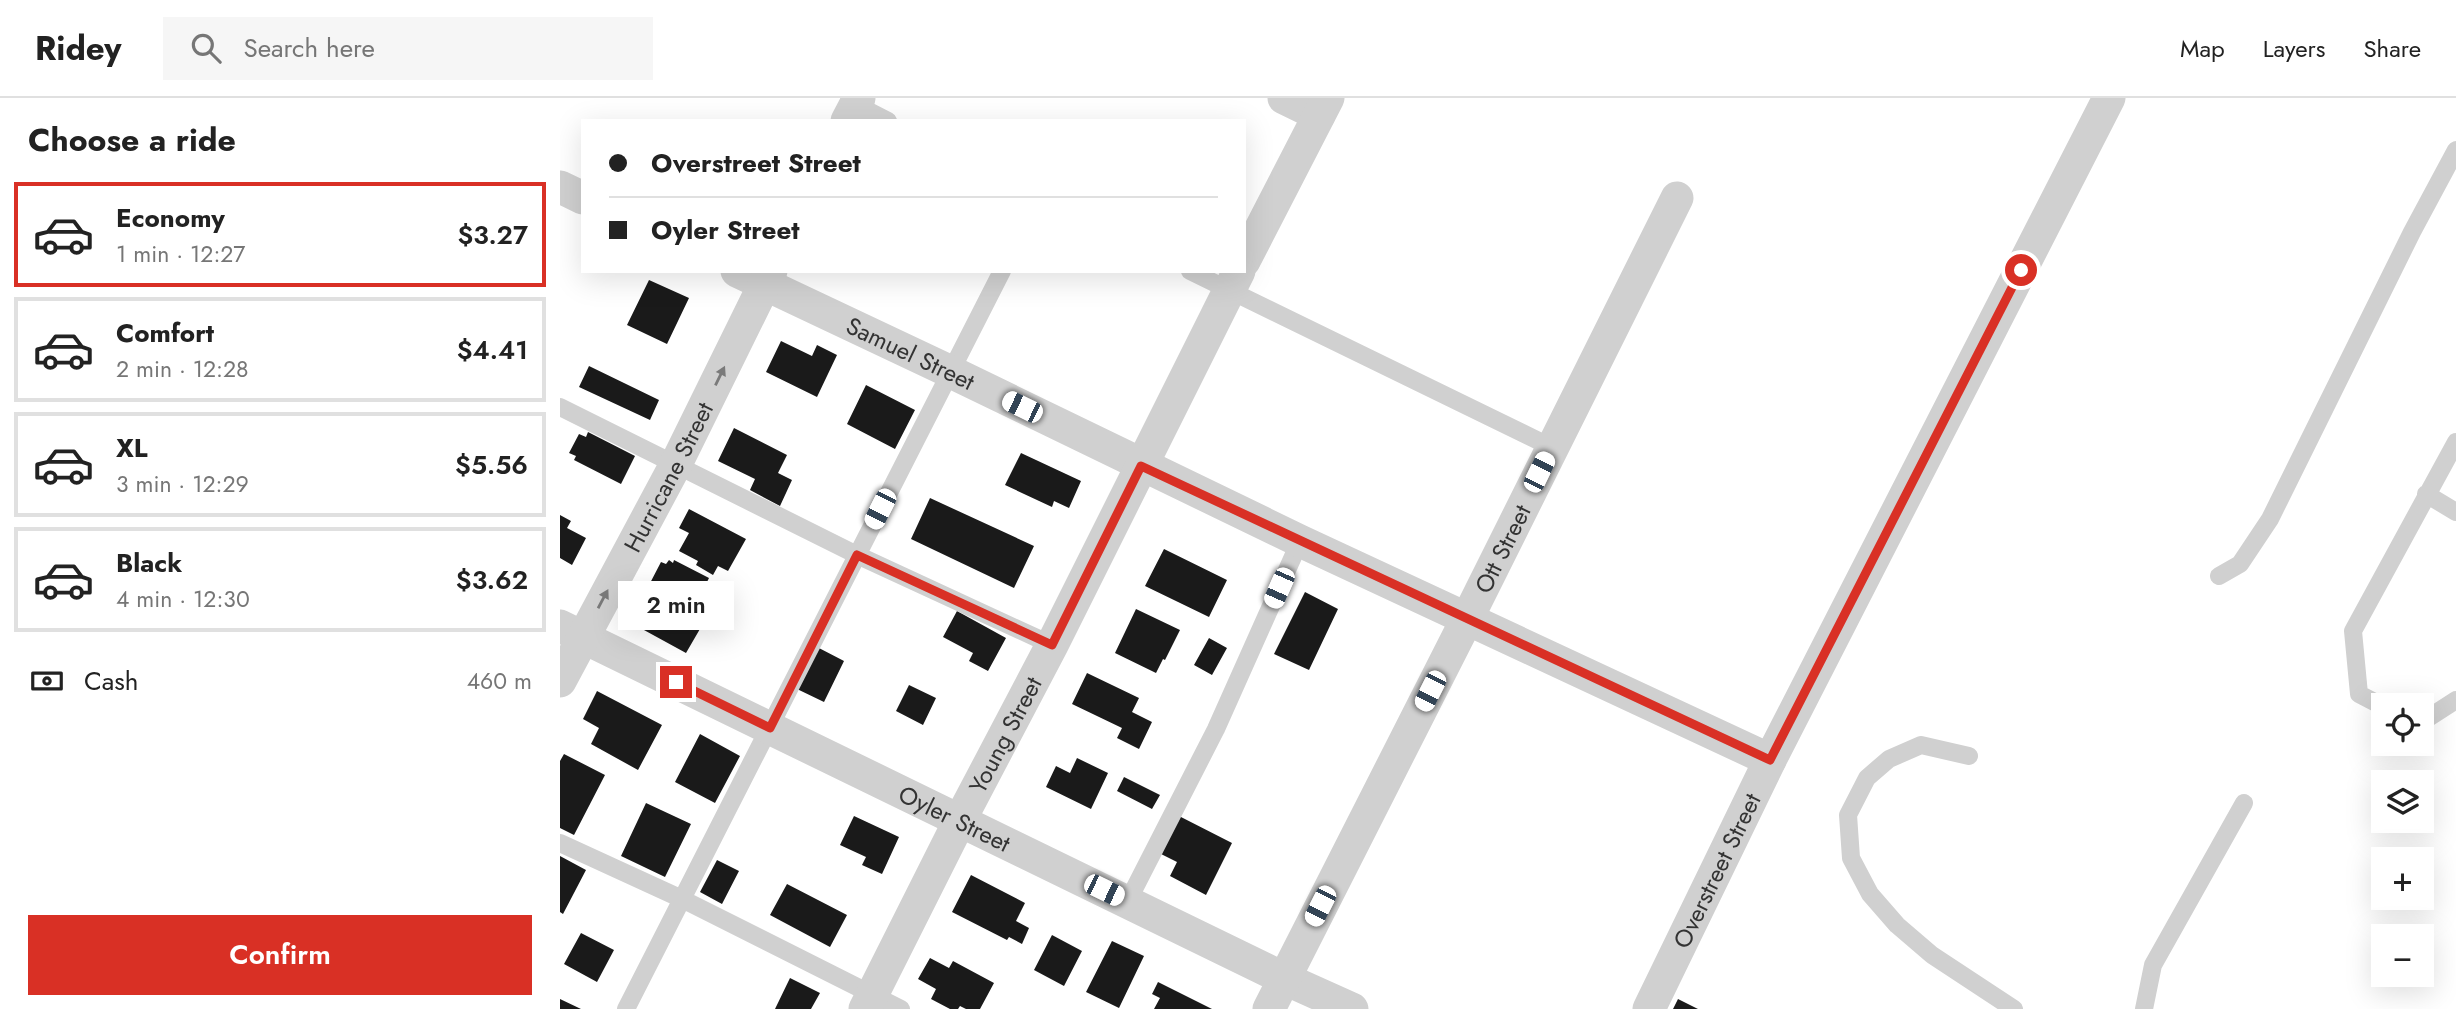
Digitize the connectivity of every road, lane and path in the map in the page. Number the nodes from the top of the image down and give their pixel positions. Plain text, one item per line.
1 (1284, 98) edge
2 (2109, 98) edge
3 (851, 105) edge
4 (1323, 106) edge
5 (883, 119) edge
6 (2456, 150) edge
7 (560, 187) edge
8 (581, 197) edge
9 (1676, 198) dead end
10 (1246, 257) edge
11 (1001, 273) edge
12 (1198, 273) edge
13 (758, 276) edge
14 (1234, 281) edge
15 (951, 372) junction
16 (560, 407) edge
17 (2456, 442) edge
18 (1551, 447) junction
19 (676, 464) junction
20 (1141, 466) junction
21 (2426, 494) junction
22 (2456, 512) edge
23 (1300, 541) junction
24 (857, 555) junction
25 (2219, 576) dead end
26 (1467, 620) junction
27 (571, 631) edge
28 (1052, 645) junction
29 (560, 681) edge
30 (2371, 700) edge
31 (2456, 700) edge
32 (2434, 714) edge
33 (770, 728) junction
34 (1969, 756) dead end
35 (1770, 760) junction
36 (2244, 803) dead end
37 (960, 820) junction
38 (560, 843) edge
39 (682, 899) junction
40 (1128, 901) junction
41 (1283, 978) junction
42 (879, 1004) edge
43 (626, 1009) edge
44 (1269, 1009) edge
45 (1352, 1009) edge
46 (1649, 1009) edge
47 (2014, 1009) edge
48 (2144, 1009) edge

1 - 4 street
2 - 35 street, Overstreet Street
3 - 5 lane
4 - 10 street
6 - 25 lane
7 - 8 street
9 - 18 street, Ott Street
11 - 15 lane
12 - 14 lane
13 - 15 street, Samuel Street
19 -> 13 street, Hurricane Street
14 - 18 lane
14 - 20 street, Young Street
15 - 20 street, Samuel Street
15 - 24 lane
16 - 19 lane
17 - 21 lane
18 - 26 street, Ott Street
19 - 24 lane
27 -> 19 street, Hurricane Street
20 - 23 street, Samuel Street
20 - 28 street, Young Street
21 - 22 lane
21 - 30 lane
23 - 26 street, Samuel Street
23 - 40 lane
24 - 28 lane
24 - 33 lane
26 - 35 street, Samuel Street
26 - 41 street, Ott Street
27 - 29 street, Hurricane Street
27 - 33 street, Oyler Street
28 - 37 street, Young Street
31 - 32 lane
33 - 37 street, Oyler Street
33 - 39 lane
34 - 47 lane
35 - 46 street, Overstreet Street
36 - 48 lane
37 - 40 street, Oyler Street
37 - 42 street, Young Street
38 - 39 lane
39 - 42 lane
39 - 43 lane
40 - 41 street, Oyler Street
41 - 44 street, Ott Street
41 - 45 street, Oyler Street

